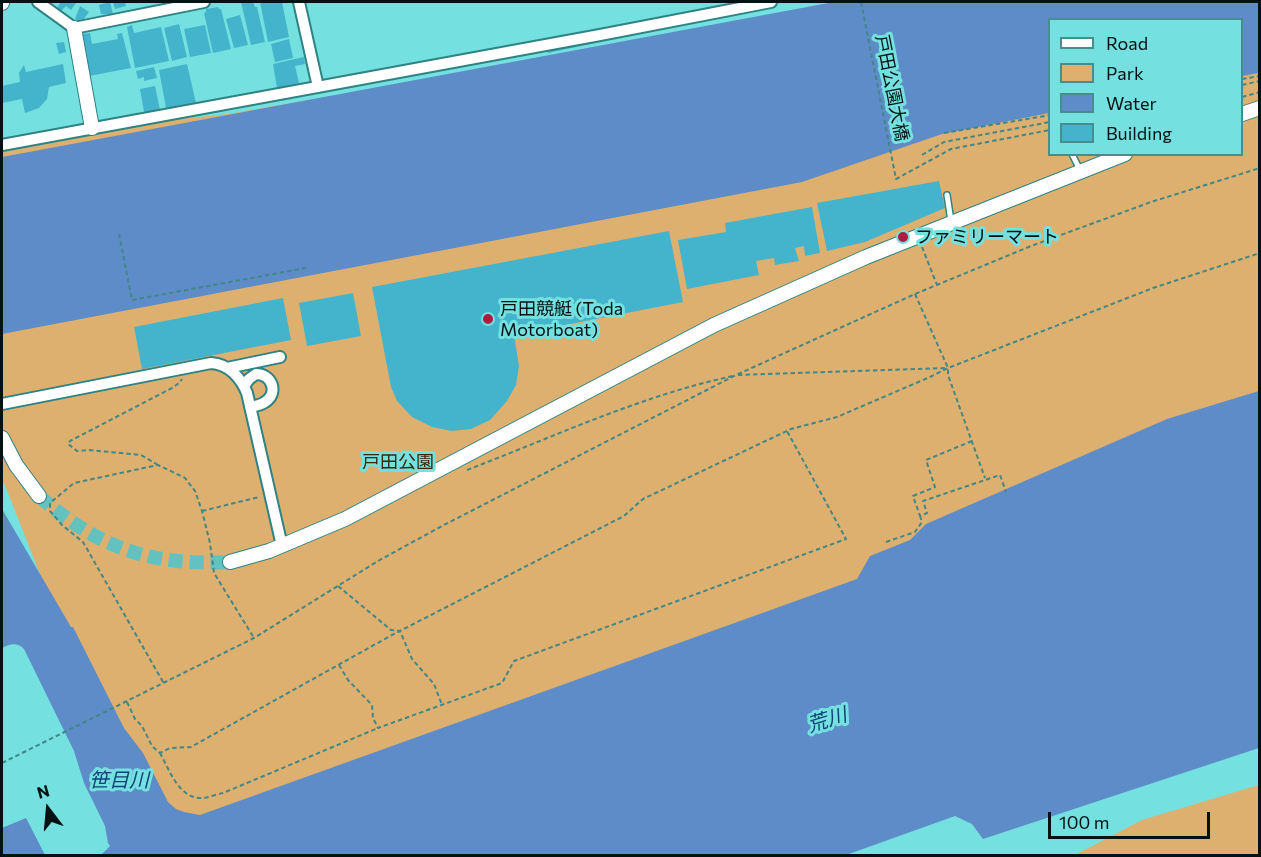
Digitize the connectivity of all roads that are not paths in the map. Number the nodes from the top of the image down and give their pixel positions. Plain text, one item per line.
1 (38, 2) edge
2 (204, 2) edge
3 (299, 2) edge
4 (767, 2) edge
5 (74, 28) junction
6 (318, 87) junction
7 (1260, 108) edge
8 (1243, 114) edge
9 (92, 128) junction
10 (2, 145) edge
11 (1073, 156) edge
12 (1120, 156) edge
13 (1080, 171) junction
14 (947, 195) dead end
15 (951, 223) junction
16 (280, 357) dead end
17 (227, 368) junction
18 (244, 386) junction
19 (2, 404) edge
20 (250, 407) junction
21 (2, 438) edge
22 (39, 496) tunnel mouth
23 (282, 546) junction
24 (230, 562) tunnel mouth

1 - 5 street
2 - 5 street
3 - 6 street
4 - 6 street
5 - 9 street
6 - 9 street
7 - 8 street
9 - 10 street
11 - 13 lane
12 - 13 street
13 - 15 street
14 - 15 lane
15 - 23 street
16 - 17 street
17 - 18 street
17 - 19 street
18 - 20 street
18 - 20 street
20 - 23 street
21 - 22 street
23 - 24 street

